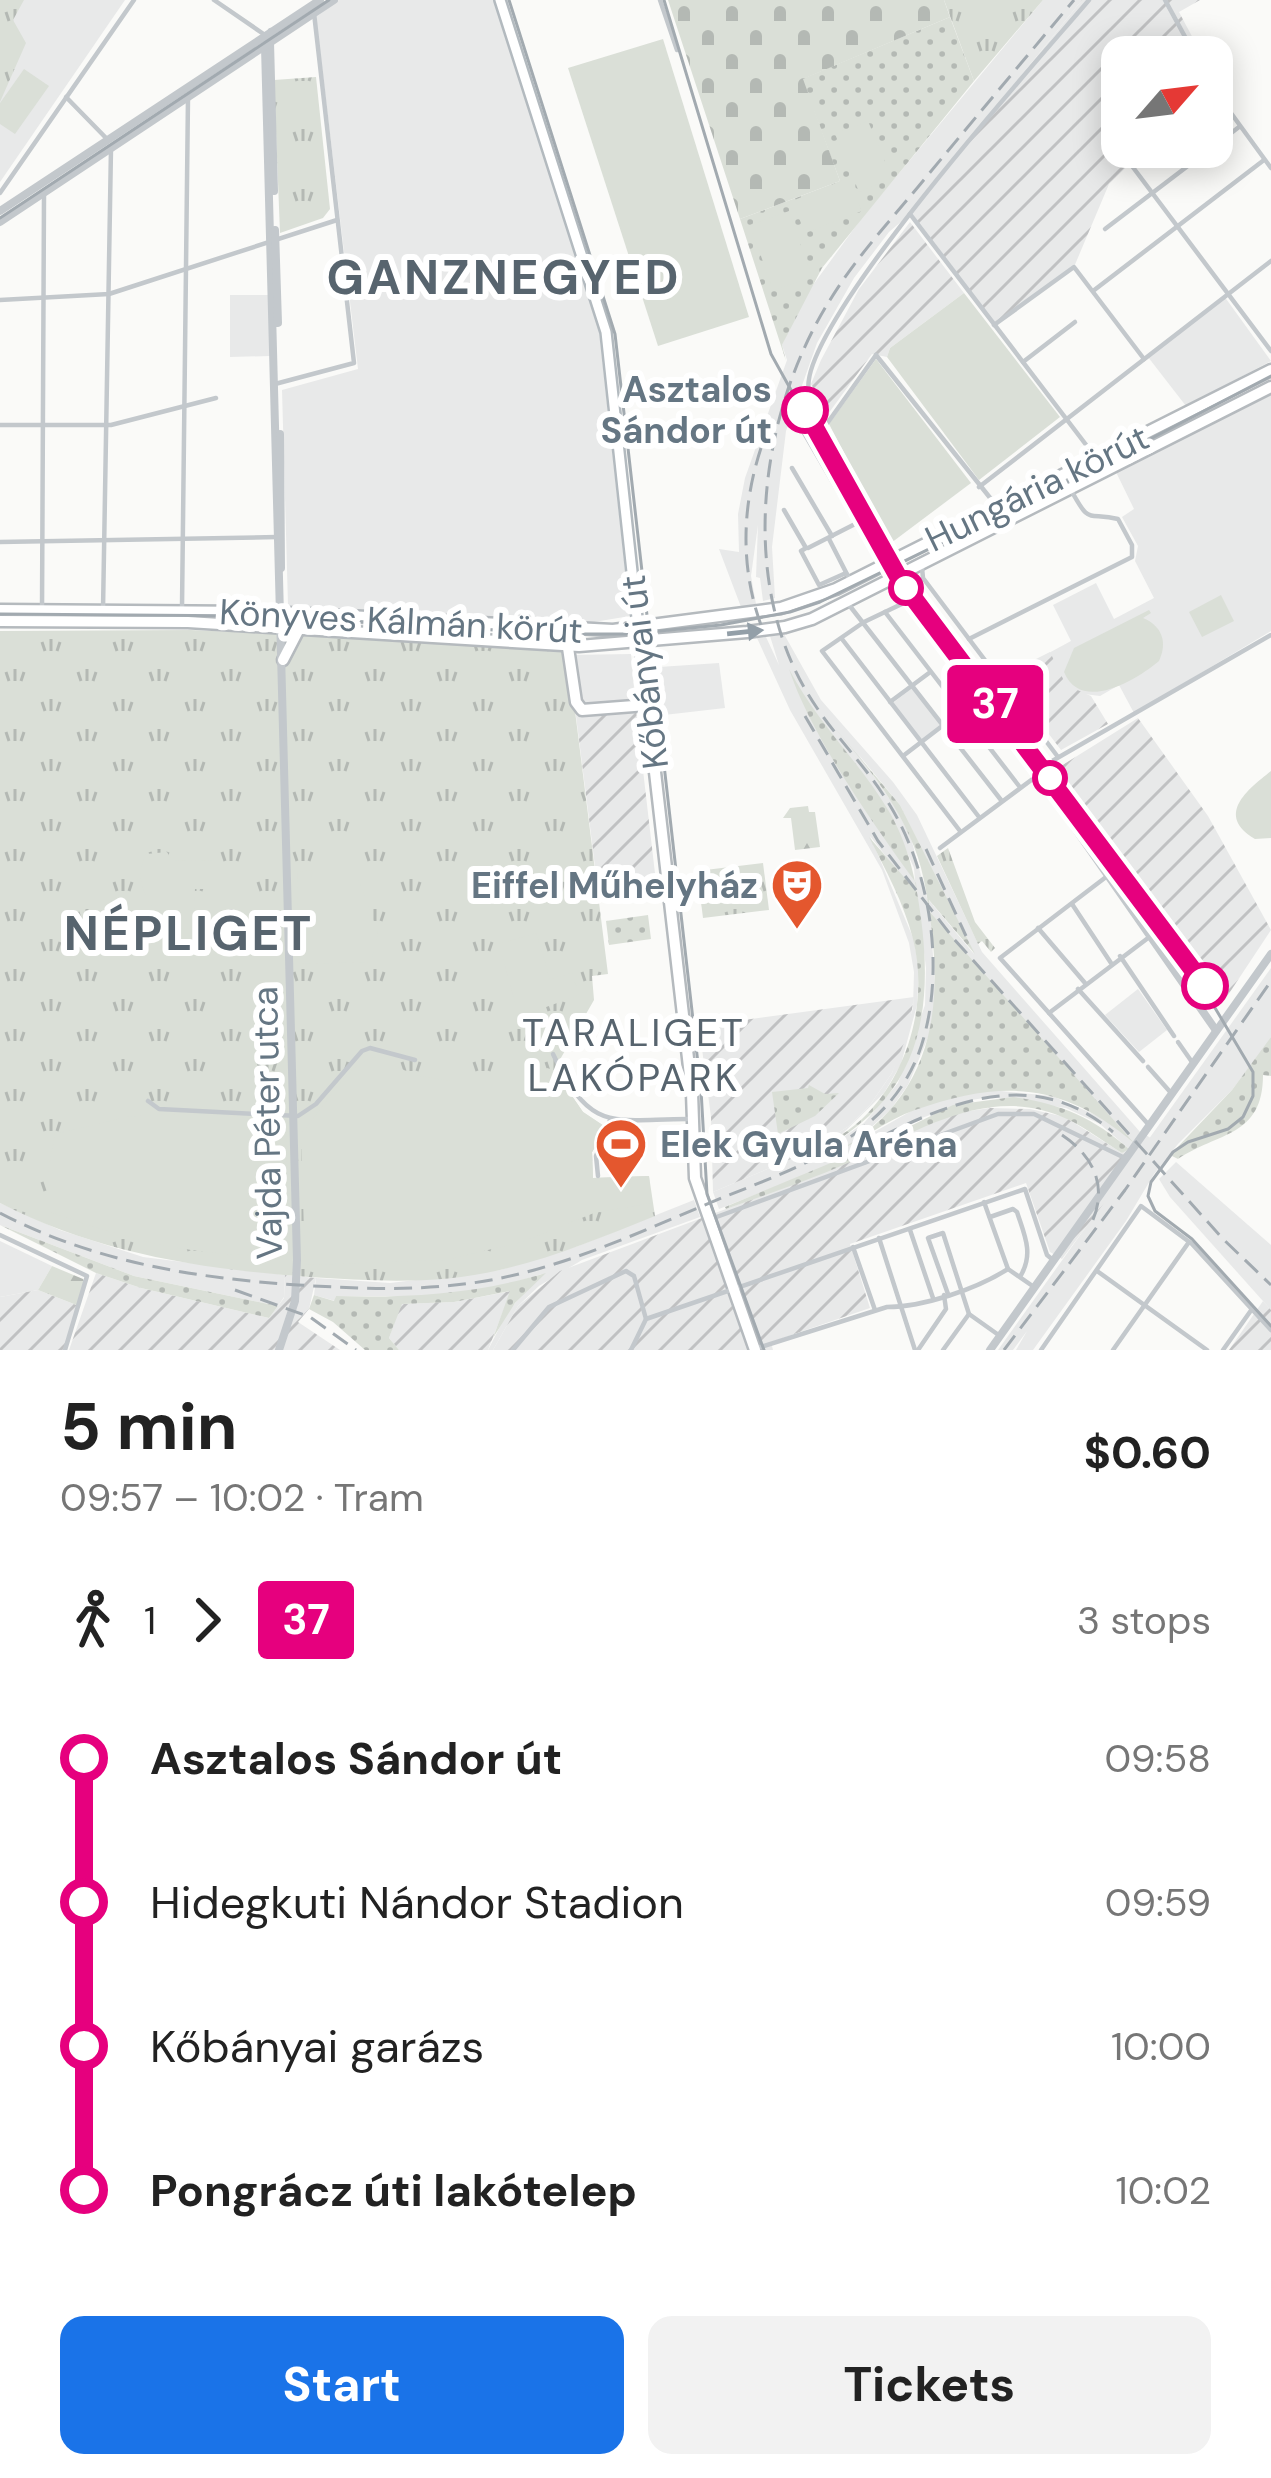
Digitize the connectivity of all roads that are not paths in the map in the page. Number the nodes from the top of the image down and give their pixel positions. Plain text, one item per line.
1 (134, 0) edge
2 (214, 0) edge
3 (320, 0) edge
4 (334, 0) edge
5 (500, 0) edge
6 (659, 0) edge
7 (1089, 0) edge
8 (1165, 0) edge
9 (312, 10) junction
10 (1185, 36) edge
11 (268, 39) junction
12 (677, 50) dead end
13 (66, 97) junction
14 (188, 97) junction
15 (1233, 119) edge
16 (1240, 127) junction
17 (110, 144) junction
18 (1264, 160) junction
19 (1136, 168) edge
20 (1271, 168) edge
21 (0, 193) edge
22 (44, 193) junction
23 (1152, 194) junction
24 (0, 211) edge
25 (910, 214) junction
26 (337, 220) junction
27 (0, 222) edge
28 (1176, 226) junction
29 (1106, 229) dead end
30 (272, 240) junction
31 (1271, 261) edge
32 (186, 270) junction
33 (1093, 291) junction
34 (109, 293) junction
35 (1228, 294) junction
36 (44, 297) junction
37 (0, 300) edge
38 (1075, 322) dead end
39 (994, 325) junction
40 (1271, 351) edge
41 (1144, 359) junction
42 (1023, 362) junction
43 (1271, 370) edge
44 (277, 383) junction
45 (1271, 387) edge
46 (216, 398) dead end
47 (184, 405) junction
48 (1066, 419) junction
49 (0, 424) edge
50 (43, 424) junction
51 (106, 424) junction
52 (826, 424) junction
53 (800, 426) dead end
54 (1094, 455) junction
55 (792, 469) dead end
56 (1106, 471) junction
57 (979, 487) junction
58 (1070, 489) junction
59 (993, 507) junction
60 (784, 510) dead end
61 (857, 524) junction
62 (280, 537) junction
63 (830, 537) junction
64 (183, 539) junction
65 (105, 540) junction
66 (0, 542) edge
67 (42, 542) junction
68 (806, 548) junction
69 (924, 563) junction
70 (899, 568) junction
71 (849, 577) junction
72 (920, 597) junction
73 (846, 601) junction
74 (801, 603) joint
75 (943, 604) junction
76 (0, 610) edge
77 (42, 610) junction
78 (103, 610) junction
79 (182, 611) junction
80 (885, 612) junction
81 (281, 613) junction
82 (0, 621) edge
83 (864, 622) junction
84 (796, 625) joint
85 (638, 627) junction
86 (281, 628) junction
87 (299, 629) junction
88 (559, 629) junction
89 (1271, 635) edge
90 (842, 639) junction
91 (969, 639) junction
92 (640, 644) junction
93 (569, 645) junction
94 (283, 660) junction
95 (931, 671) junction
96 (912, 686) junction
97 (980, 697) dead end
98 (890, 702) junction
99 (646, 705) junction
100 (962, 711) junction
101 (943, 725) junction
102 (921, 742) junction
103 (903, 756) junction
104 (1058, 758) junction
105 (1046, 765) junction
106 (1038, 775) junction
107 (1019, 786) junction
108 (1000, 800) junction
109 (979, 817) junction
110 (960, 831) junction
111 (940, 848) dead end
112 (1110, 874) junction
113 (1072, 904) junction
114 (1038, 928) junction
115 (1152, 935) junction
116 (1271, 954) edge
117 (1120, 956) junction
118 (1112, 962) junction
119 (1085, 983) junction
120 (1078, 989) junction
121 (1049, 1013) junction
122 (1215, 1029) junction
123 (554, 1054) dead end
124 (415, 1060) dead end
125 (1194, 1064) junction
126 (1173, 1095) junction
127 (148, 1101) dead end
128 (294, 1117) junction
129 (693, 1118) junction
130 (610, 1120) junction
131 (1151, 1126) junction
132 (1126, 1159) junction
133 (598, 1176) dead end
134 (984, 1202) junction
135 (990, 1217) junction
136 (709, 1220) junction
137 (909, 1228) junction
138 (0, 1235) edge
139 (879, 1238) junction
140 (1189, 1241) junction
141 (853, 1247) junction
142 (950, 1253) junction
143 (935, 1258) junction
144 (1053, 1260) junction
145 (1008, 1269) junction
146 (1096, 1271) junction
147 (1020, 1277) junction
148 (1034, 1287) junction
149 (734, 1288) junction
150 (962, 1289) junction
151 (946, 1294) junction
152 (933, 1298) junction
153 (1144, 1305) junction
154 (902, 1308) junction
155 (1252, 1309) junction
156 (875, 1311) junction
157 (969, 1314) junction
158 (646, 1318) junction
159 (1271, 1330) edge
160 (1000, 1336) junction
161 (775, 1346) edge
162 (755, 1349) edge
163 (65, 1350) edge
164 (279, 1350) edge
165 (513, 1350) edge
166 (632, 1350) edge
167 (916, 1350) edge
168 (943, 1350) edge
169 (990, 1350) edge
170 (1041, 1350) edge
171 (1113, 1350) edge
172 (1207, 1350) edge
173 (1222, 1350) edge

1 - 13 street
2 - 11 street
3 - 9 street
4 - 9 street
5 - 85 main road, Kőbányai út
6 - 12 street
7 - 25 street
8 - 10 street
9 - 11 street
9 - 26 street
11 - 14 street
11 - 17 street
11 - 30 street, Vajda Péter utca
13 - 17 street
13 - 21 street
14 - 17 street
14 - 32 street
15 - 16 street
16 - 18 street
16 - 23 street
17 - 22 street
17 - 24 street
17 - 34 street
18 - 20 street
18 - 28 street
19 - 23 street
22 - 27 street
22 - 36 street
23 - 28 street
23 - 29 street
25 - 39 street
25 - 52 street
26 - 30 street
26 - 44 street
28 - 33 street
28 - 35 street
30 - 32 street
30 - 44 street, Vajda Péter utca
31 - 35 street
32 - 34 street
32 - 47 street
33 - 39 street
33 - 41 street
34 - 36 street
34 - 51 street
35 - 40 street
35 - 41 street
36 - 37 street
36 - 50 street
38 - 42 street
39 - 42 street
41 - 48 street
42 - 48 street
43 - 54 main road, Hungária körút
44 - 62 street, Vajda Péter utca
45 - 56 main road, Hungária körút
46 - 47 street
47 - 51 street
47 - 64 street
48 - 54 street
48 - 57 street
49 - 50 street
50 - 51 street
50 - 67 street
51 - 65 street
52 - 57 street
52 - 70 street
53 - 61 street
54 - 56 street
54 - 59 main road, Hungária körút
55 - 63 street
56 - 58 main road, Hungária körút
57 - 59 street
58 - 69 main road, Hungária körút
58 - 91 street, Hungária körút
59 - 70 main road, Hungária körút
60 - 68 street
61 - 63 street
61 - 70 street
62 - 64 street
62 - 81 street, Vajda Péter utca
63 - 68 street
63 - 71 street
64 - 65 street
64 - 79 street
65 - 67 street
65 - 78 street
66 - 67 street
67 - 77 street
68 - 71 street
69 - 70 main road, Hungária körút
69 - 75 street
70 - 71 main road, Hungária körút
70 - 72 street
70 - 73 main road, Hungária körút
70 - 80 street
71 - 74 main road, Hungária körút
72 - 75 street
72 - 105 street
73 - 83 street
73 - 84 main road, Hungária körút
74 - 85 main road, Könyves Kálmán körút
75 - 91 street
76 - 77 main road, Könyves Kálmán körút
77 - 78 main road, Könyves Kálmán körút
78 - 79 main road, Könyves Kálmán körút
79 - 81 main road, Könyves Kálmán körút
80 - 83 street
80 - 95 street
81 - 86 street, Vajda Péter utca
81 - 88 main road, Könyves Kálmán körút
82 - 86 main road, Könyves Kálmán körút
83 - 90 street
83 - 96 street
92 -> 84 main road, Könyves Kálmán körút
85 - 88 main road, Könyves Kálmán körút
85 - 92 main road, Kőbányai út
86 - 87 main road, Könyves Kálmán körút
86 - 94 street, Vajda Péter utca
87 - 93 main road, Könyves Kálmán körút
87 - 94 main road
88 - 93 main road
89 - 104 street
90 - 98 street
90 - 103 street
91 - 104 street
92 - 93 main road, Könyves Kálmán körút
92 - 99 main road, Kőbányai út
93 - 99 main road
94 - 128 street, Vajda Péter utca
95 - 96 street
95 - 100 street
96 - 98 street
96 - 101 street
97 - 100 street
98 - 102 street
99 - 129 main road, Kőbányai út
100 - 101 street
100 - 107 street
101 - 102 street
101 - 108 street
102 - 103 street
102 - 109 street
103 - 110 street
104 - 105 street
105 - 106 street
106 - 107 street
106 - 112 street
107 - 108 street
108 - 109 street
109 - 110 street
110 - 111 street
112 - 113 street
112 - 115 street
113 - 114 street
113 - 118 street
114 - 119 street
114 - 121 street
115 - 117 street
115 - 122 street
116 - 122 street
117 - 118 street
117 - 125 street
118 - 119 street
119 - 120 street
120 - 121 street
120 - 126 street
121 - 131 street
122 - 125 street
123 - 130 street
124 - 128 street
125 - 126 street
126 - 131 street
127 - 128 street
128 - 164 street, Vajda Péter utca
129 - 130 street
129 - 136 main road, Kőbányai út
130 - 133 street
131 - 132 street
132 - 136 street
132 - 144 street
134 - 135 street
134 - 137 street
134 - 144 street
135 - 145 street
135 - 147 street
136 - 149 main road, Kőbányai út
137 - 139 street
137 - 152 street
138 - 163 street
139 - 141 street
139 - 154 street
140 - 146 street
140 - 153 street
140 - 155 street
141 - 149 street
141 - 156 street
142 - 143 street
142 - 143 street
142 - 150 street
143 - 151 street
144 - 148 street
145 - 147 street
145 - 150 street
146 - 153 street
146 - 170 street
147 - 148 street
148 - 160 street
149 - 158 street
149 - 162 main road, Kőbányai út
150 - 151 street
150 - 157 street
151 - 152 street
151 - 167 street
152 - 154 street
153 - 171 street
153 - 172 street
154 - 156 street
154 - 167 street
155 - 159 street
155 - 173 street
156 - 161 street
157 - 160 street
157 - 168 street
158 - 165 street
158 - 166 street
160 - 169 street
161 - 162 street

